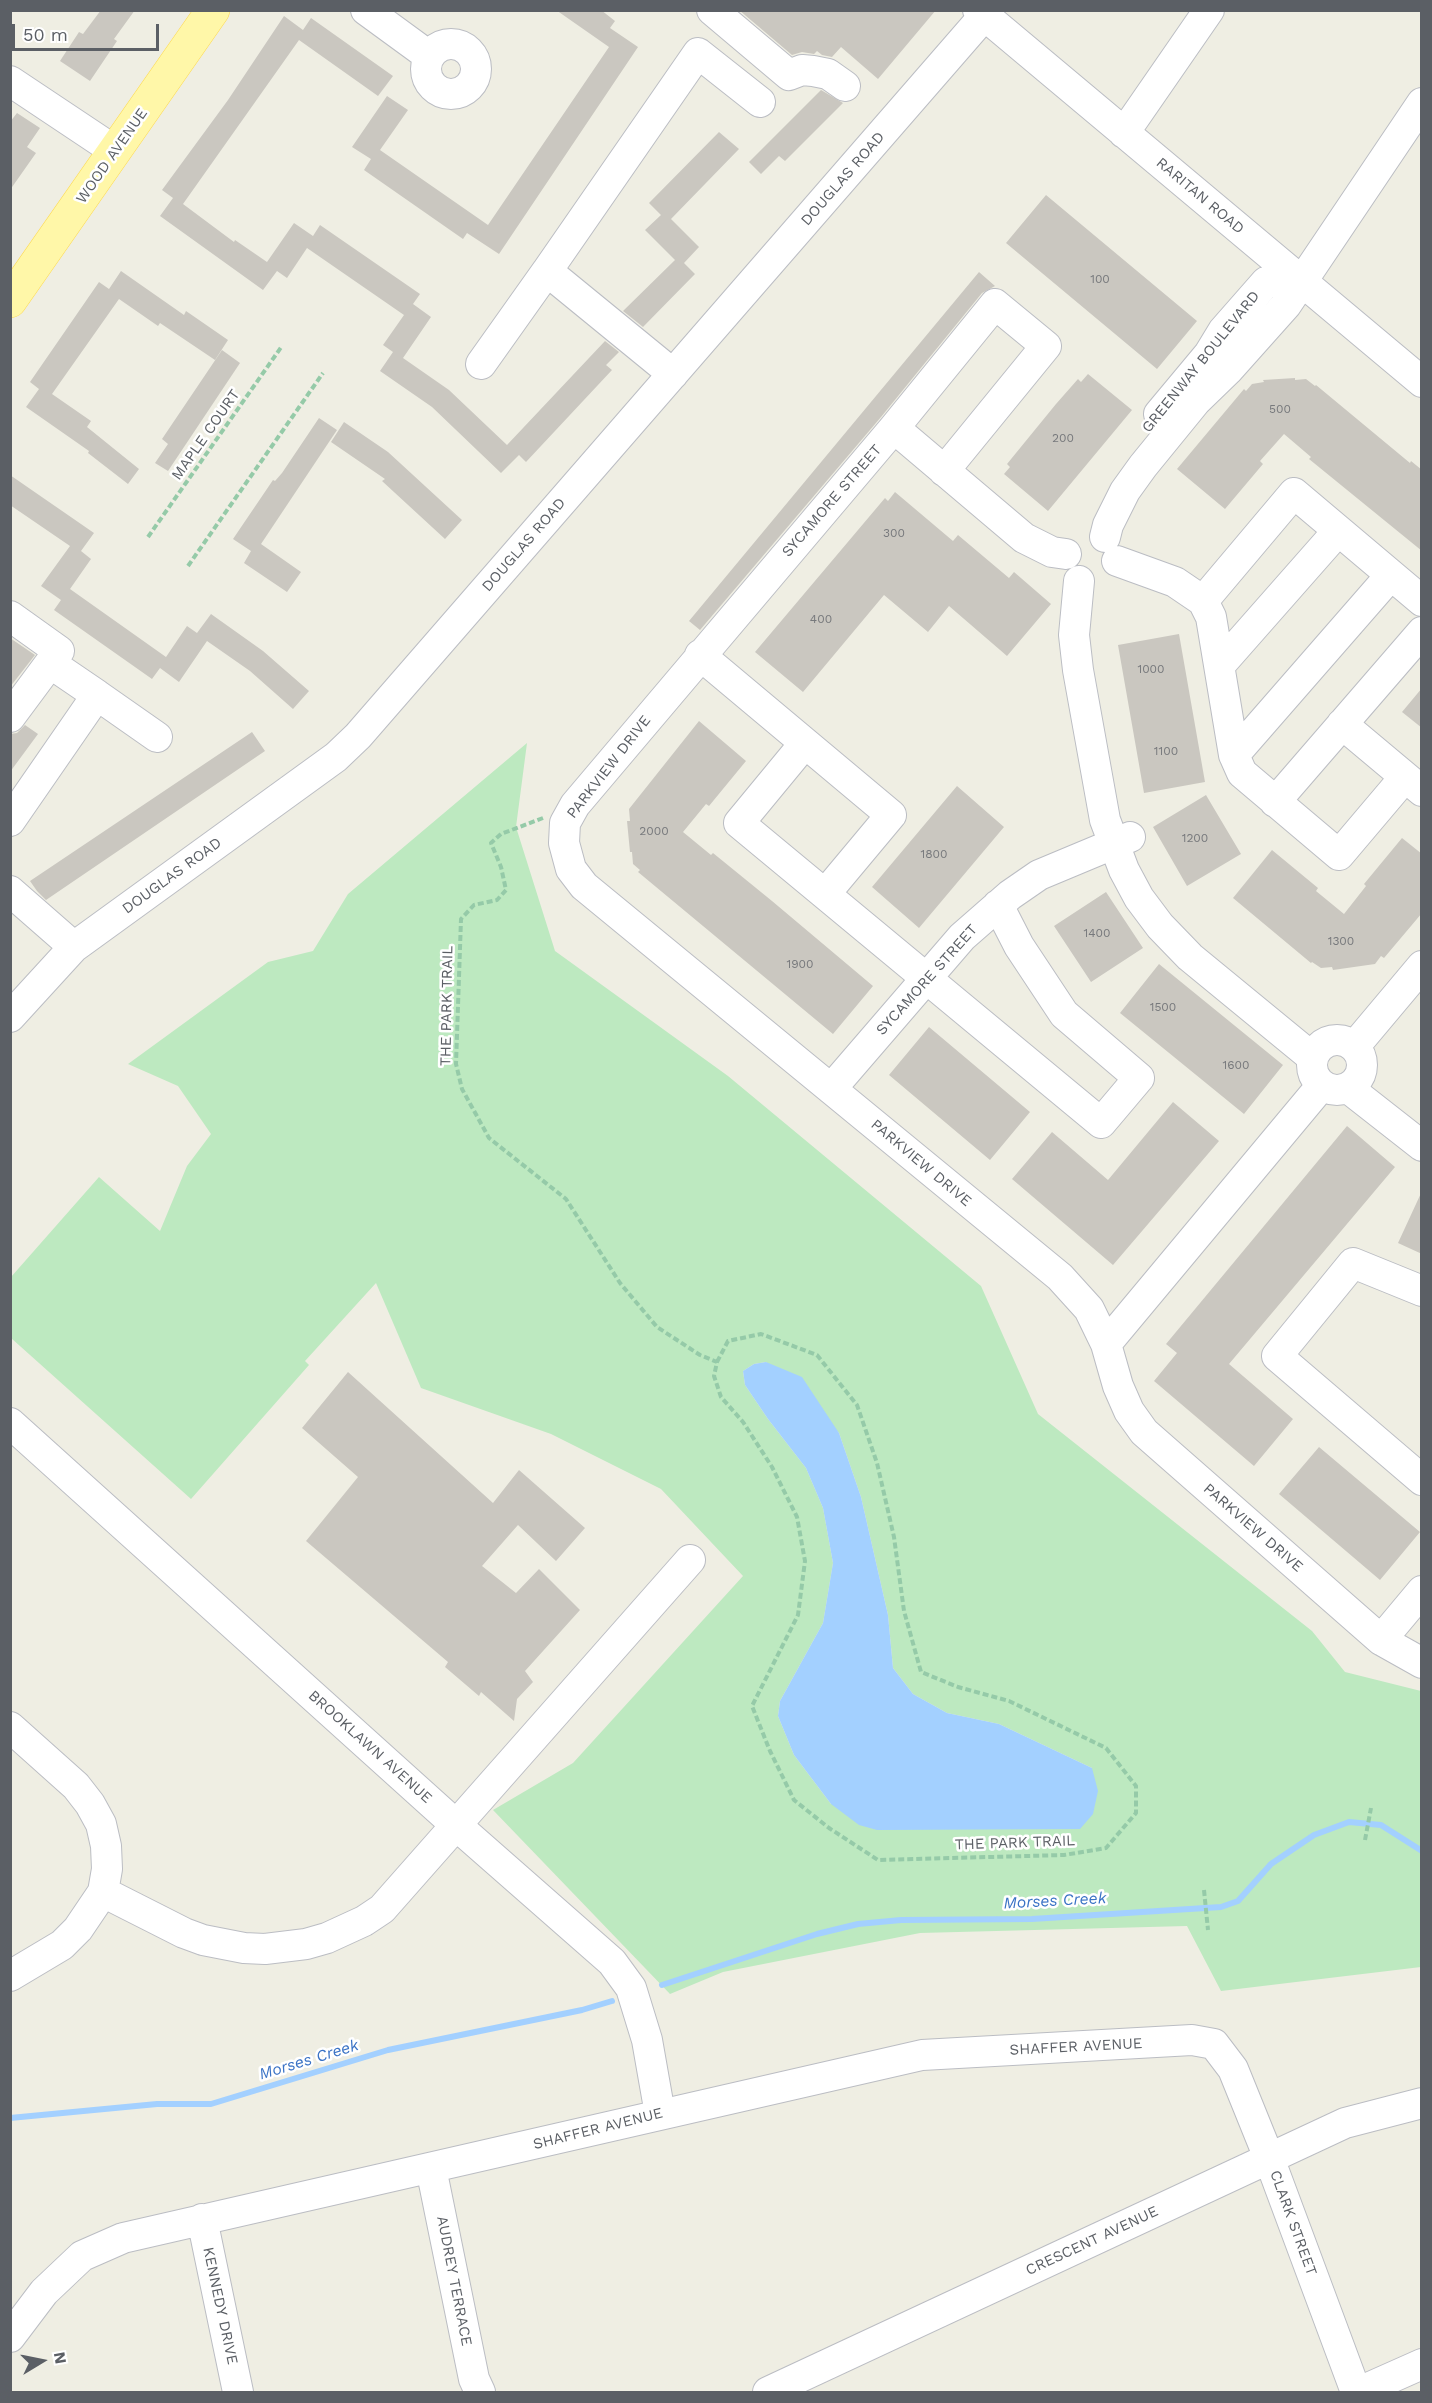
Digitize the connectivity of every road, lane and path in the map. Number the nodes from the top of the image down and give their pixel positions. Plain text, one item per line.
1 (213, 10) edge
2 (366, 10) edge
3 (712, 10) edge
4 (1209, 10) edge
5 (995, 17) edge
6 (429, 56) dead end
7 (10, 81) edge
8 (846, 86) dead end
9 (760, 102) dead end
10 (1422, 103) edge
11 (1124, 133) junction
12 (115, 152) junction
13 (547, 271) junction
14 (1300, 281) junction
15 (10, 301) edge
16 (282, 346) dead end
17 (481, 364) dead end
18 (322, 373) dead end
19 (673, 374) junction
20 (1422, 382) edge
21 (894, 429) junction
22 (944, 471) junction
23 (1338, 531) junction
24 (148, 537) dead end
25 (1093, 547) junction
26 (188, 566) dead end
27 (1391, 575) junction
28 (1088, 583) junction
29 (1422, 601) edge
30 (1203, 602) junction
31 (10, 616) edge
32 (1422, 633) edge
33 (700, 655) junction
34 (50, 663) junction
35 (1220, 665) junction
36 (97, 695) junction
37 (10, 717) edge
38 (1342, 724) junction
39 (157, 737) dead end
40 (805, 743) junction
41 (1234, 755) junction
42 (1413, 784) edge
43 (1275, 802) junction
44 (574, 805) junction
45 (10, 822) edge
46 (1121, 840) junction
47 (10, 891) edge
48 (825, 894) junction
49 (998, 905) junction
50 (74, 947) junction
51 (1422, 966) edge
52 (925, 978) junction
53 (10, 1017) edge
54 (1337, 1066) junction
55 (831, 1089) junction
56 (1422, 1125) edge
57 (1422, 1146) edge
58 (1422, 1291) edge
59 (1106, 1344) junction
60 (717, 1362) junction
61 (10, 1423) edge
62 (1422, 1480) edge
63 (690, 1560) dead end
64 (1422, 1591) edge
65 (1382, 1640) junction
66 (1422, 1663) edge
67 (10, 1727) edge
68 (1371, 1808) dead end
69 (456, 1825) junction
70 (1365, 1840) dead end
71 (1204, 1890) dead end
72 (103, 1892) junction
73 (1208, 1930) dead end
74 (10, 1976) edge
75 (1224, 2057) joint
76 (1422, 2103) edge
77 (660, 2114) junction
78 (1269, 2158) junction
79 (431, 2168) junction
80 (202, 2219) junction
81 (10, 2337) edge
82 (1422, 2364) edge
83 (238, 2392) edge
84 (480, 2392) edge
85 (768, 2392) edge
86 (1357, 2392) edge

1 - 12 main road, WOOD AVENUE
2 - 6 street
3 - 8 street
4 - 11 street
5 - 11 street, RARITAN ROAD
5 - 19 street, DOUGLAS ROAD
7 - 12 street
9 - 13 street
10 - 14 street, GREENWAY BOULEVARD
11 - 14 street, RARITAN ROAD
12 - 15 main road, WOOD AVENUE
13 - 17 street
13 - 19 street
14 - 20 street, RARITAN ROAD
14 - 25 street, GREENWAY BOULEVARD
16 - 24 path, MAPLE COURT
18 - 26 path
19 - 50 street, DOUGLAS ROAD
21 - 22 street
21 - 22 street, SYCAMORE STREET
21 - 33 street, SYCAMORE STREET
22 - 25 street
23 - 27 street
23 - 30 street
23 - 35 street
25 - 28 street, GREENWAY BOULEVARD
25 - 28 street
25 - 30 street
27 - 29 street
27 - 41 street
28 - 46 street
30 - 35 street
31 - 34 street
32 - 38 street
33 - 40 street
33 - 44 street, PARKVIEW DRIVE
34 - 36 street
34 - 37 street
35 - 41 street
36 - 39 street
36 - 45 street
38 - 42 street
38 - 43 street
40 - 48 street
40 - 48 street
41 - 43 street
42 - 43 street
44 - 55 street, PARKVIEW DRIVE
44 - 60 path, THE PARK TRAIL
46 - 49 street, SYCAMORE STREET
46 - 54 street
47 - 50 street
48 - 52 street
49 - 52 street, SYCAMORE STREET
49 - 52 street
50 - 53 street, DOUGLAS ROAD
51 - 54 street
52 - 55 street, SYCAMORE STREET
54 - 56 street
54 - 57 street
54 - 59 street
55 - 59 street, PARKVIEW DRIVE
58 - 62 street
59 - 65 street, PARKVIEW DRIVE
60 - 60 path, THE PARK TRAIL
61 - 69 street, BROOKLAWN AVENUE
63 - 69 street
64 - 65 street
65 - 66 street, PARKVIEW DRIVE
67 - 72 street
68 - 70 path
69 - 72 street
69 - 77 street, BROOKLAWN AVENUE
71 - 73 path
72 - 74 street
75 - 77 street, SHAFFER AVENUE
75 - 78 street, CLARK STREET
76 - 78 street, CRESCENT AVENUE
77 - 79 street, SHAFFER AVENUE
78 - 85 street, CRESCENT AVENUE
78 - 86 street, CLARK STREET
79 - 80 street, SHAFFER AVENUE
79 - 84 street, AUDREY TERRACE
80 - 81 street, SHAFFER AVENUE
80 - 83 street, KENNEDY DRIVE
82 - 86 street

